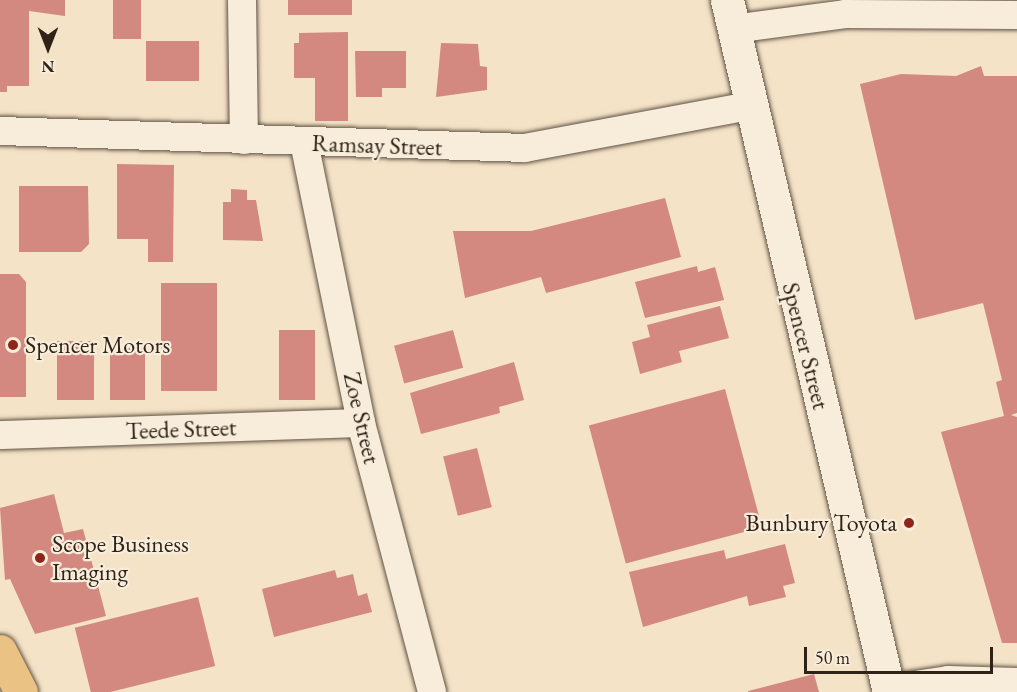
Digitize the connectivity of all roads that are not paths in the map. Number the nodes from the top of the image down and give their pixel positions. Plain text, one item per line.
1 (242, 0) edge
2 (730, 14) edge
3 (1017, 15) edge
4 (750, 106) junction
5 (0, 131) edge
6 (244, 140) junction
7 (304, 142) junction
8 (362, 423) junction
9 (0, 435) edge
10 (0, 651) edge
11 (1017, 682) edge
12 (888, 690) edge
13 (21, 692) edge
14 (432, 692) edge

1 - 6 street
2 - 3 street
2 - 4 main road, Spencer Street
4 - 7 street, Ramsay Street
4 - 12 main road, Spencer Street
5 - 6 street, Ramsay Street
6 - 7 street, Ramsay Street
7 - 8 street, Zoe Street
8 - 9 street, Teede Street
8 - 14 street, Zoe Street
10 - 13 main road
11 - 12 street

